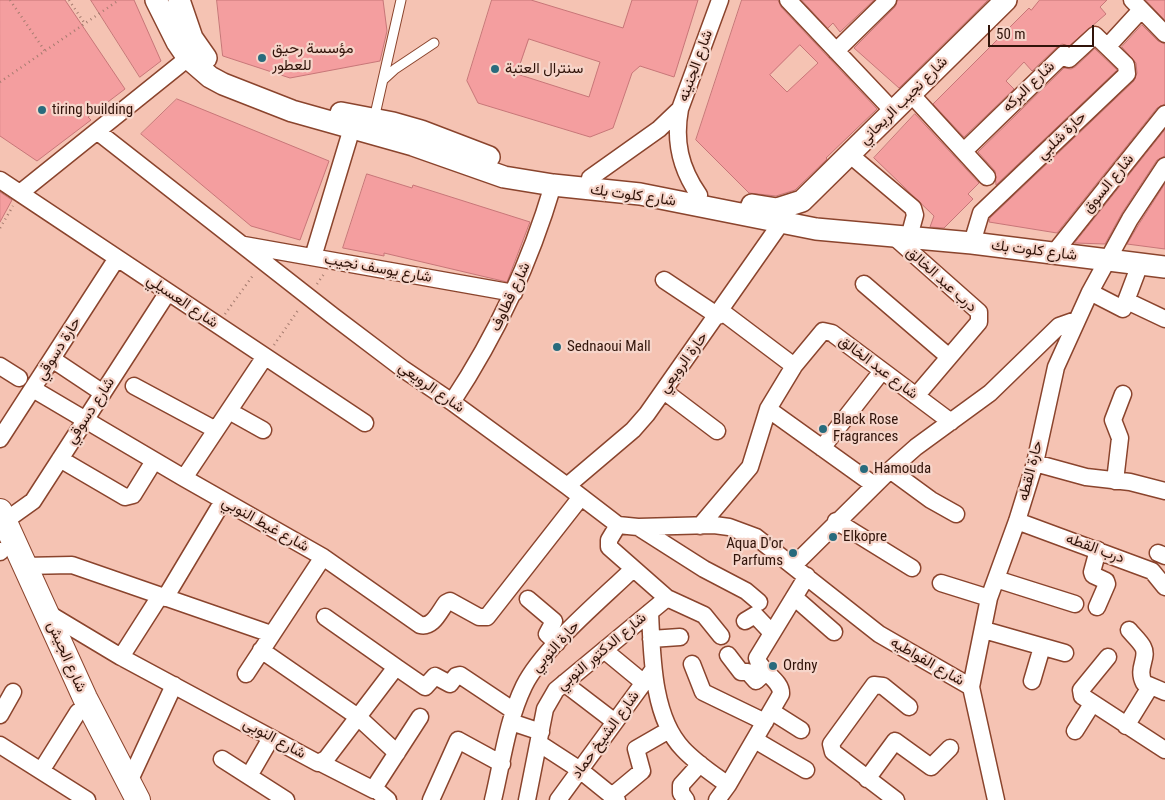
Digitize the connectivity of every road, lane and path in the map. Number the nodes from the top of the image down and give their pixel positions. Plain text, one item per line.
1 (10, 0) edge
2 (68, 0) edge
3 (119, 0) edge
4 (156, 0) edge
5 (179, 0) edge
6 (401, 0) edge
7 (720, 0) edge
8 (788, 0) edge
9 (888, 0) edge
10 (1006, 0) edge
11 (1137, 5) edge
12 (85, 24) junction
13 (1165, 34) edge
14 (1095, 35) joint
15 (434, 43) dead end
16 (1108, 46) junction
17 (45, 51) junction
18 (836, 51) junction
19 (188, 58) junction
20 (383, 80) junction
21 (0, 82) edge
22 (911, 94) junction
23 (680, 109) junction
24 (893, 111) junction
25 (1165, 114) edge
26 (361, 122) junction
27 (98, 132) junction
28 (964, 151) junction
29 (850, 154) junction
30 (1165, 166) edge
31 (987, 177) dead end
32 (0, 180) edge
33 (589, 184) junction
34 (552, 185) junction
35 (20, 193) junction
36 (699, 194) junction
37 (802, 201) junction
38 (781, 224) junction
39 (0, 228) edge
40 (841, 231) junction
41 (900, 236) junction
42 (972, 243) junction
43 (242, 245) junction
44 (1054, 253) junction
45 (313, 257) junction
46 (117, 258) junction
47 (1108, 260) junction
48 (263, 262) junction
49 (1140, 264) junction
50 (1165, 267) edge
51 (664, 280) dead end
52 (864, 284) dead end
53 (168, 292) junction
54 (1090, 292) junction
55 (514, 293) junction
56 (1126, 302) junction
57 (720, 314) junction
58 (1165, 319) edge
59 (1076, 320) junction
60 (216, 325) junction
61 (264, 358) junction
62 (949, 358) junction
63 (52, 359) junction
64 (0, 366) edge
65 (794, 366) junction
66 (882, 371) junction
67 (19, 378) dead end
68 (134, 386) dead end
69 (33, 389) junction
70 (664, 390) junction
71 (103, 393) junction
72 (1122, 394) dead end
73 (916, 396) junction
74 (452, 402) junction
75 (768, 409) junction
76 (229, 411) junction
77 (84, 421) junction
78 (951, 422) junction
79 (365, 423) dead end
80 (216, 430) junction
81 (263, 430) dead end
82 (718, 431) dead end
83 (0, 439) edge
84 (822, 448) junction
85 (60, 459) junction
86 (154, 462) junction
87 (1035, 463) junction
88 (890, 470) junction
89 (184, 478) junction
90 (1115, 481) junction
91 (874, 485) junction
92 (567, 486) junction
93 (1165, 491) edge
94 (581, 497) junction
95 (223, 501) junction
96 (956, 514) dead end
97 (2, 516) edge
98 (836, 521) junction
99 (1017, 521) junction
100 (618, 525) junction
101 (700, 526) junction
102 (638, 528) junction
103 (1098, 550) junction
104 (0, 551) edge
105 (323, 557) junction
106 (794, 565) junction
107 (24, 566) junction
108 (912, 568) dead end
109 (633, 569) junction
110 (807, 576) junction
111 (996, 578) junction
112 (941, 583) dead end
113 (1165, 587) edge
114 (163, 597) junction
115 (794, 597) junction
116 (667, 598) junction
117 (989, 598) junction
118 (528, 599) dead end
119 (760, 602) dead end
120 (1075, 604) dead end
121 (1097, 607) dead end
122 (46, 612) junction
123 (650, 612) junction
124 (325, 617) dead end
125 (745, 621) dead end
126 (984, 630) junction
127 (1129, 630) dead end
128 (772, 632) junction
129 (834, 632) dead end
130 (271, 634) junction
131 (721, 636) dead end
132 (680, 637) dead end
133 (651, 639) junction
134 (558, 643) junction
135 (1042, 647) junction
136 (261, 650) junction
137 (604, 650) junction
138 (1065, 653) dead end
139 (728, 654) dead end
140 (121, 657) junction
141 (1108, 657) dead end
142 (692, 664) dead end
143 (396, 667) junction
144 (766, 672) junction
145 (246, 674) dead end
146 (649, 676) junction
147 (1032, 681) dead end
148 (564, 683) junction
149 (174, 685) junction
150 (971, 687) junction
151 (1157, 690) edge
152 (13, 692) dead end
153 (1092, 704) junction
154 (909, 706) dead end
155 (1, 710) edge
156 (78, 712) junction
157 (358, 717) junction
158 (513, 717) junction
159 (768, 717) junction
160 (420, 718) dead end
161 (615, 722) junction
162 (1126, 726) junction
163 (670, 730) junction
164 (801, 730) dead end
165 (1075, 731) dead end
166 (271, 738) junction
167 (540, 738) junction
168 (755, 740) junction
169 (0, 745) edge
170 (950, 748) dead end
171 (1165, 750) edge
172 (397, 753) junction
173 (222, 760) dead end
174 (321, 763) junction
175 (502, 764) junction
176 (700, 764) junction
177 (580, 770) junction
178 (806, 770) dead end
179 (41, 771) junction
180 (249, 776) junction
181 (867, 779) junction
182 (728, 785) junction
183 (374, 790) junction
184 (130, 794) edge
185 (266, 794) edge
186 (615, 798) edge
187 (87, 800) edge
188 (286, 800) edge
189 (388, 800) edge
190 (430, 800) edge
191 (493, 800) edge
192 (527, 800) edge
193 (558, 800) edge
194 (686, 800) edge
195 (717, 800) edge
196 (896, 800) edge
197 (996, 800) edge

1 - 17 path
2 - 12 path
3 - 12 path
4 - 19 street, شارع كلوت بك
5 - 26 street, شارع كلوت بك
6 - 20 lane
7 - 23 street, شارع الجنينه
8 - 18 street
9 - 18 street
10 - 22 street, شارع نجيب الريحاني
11 - 13 street
11 - 16 street
12 - 17 path
14 - 16 street, حارة شلبي
14 - 28 street, شارع البركه
15 - 20 lane
16 - 42 street, حارة شلبي
17 - 21 path
18 - 24 street
19 - 26 street, شارع كلوت بك
19 - 27 street
20 - 26 lane
22 - 24 street, شارع نجيب الريحاني
22 - 28 street
23 - 33 street, شارع الجنينه
23 - 36 street
24 - 29 street, شارع نجيب الريحاني
25 - 44 street, شارع السوق
26 - 33 street, شارع كلوت بك
26 - 34 street, شارع كلوت بك
26 - 45 street
27 - 35 street
27 - 43 street, شارع الرويعي
28 - 31 street
29 - 37 street, شارع نجيب الريحاني
29 - 41 street
30 - 47 street, حارة القطه
32 - 35 street, شارع العسيلي
33 - 34 street, شارع كلوت بك
33 - 36 street, شارع كلوت بك
33 - 38 street, شارع كلوت بك
34 - 55 street, شارع قطاوف
35 - 39 path
35 - 46 street, شارع العسيلي
36 - 37 street, شارع كلوت بك
37 - 40 street
38 - 40 street, شارع كلوت بك
38 - 57 street, حارة الرويعي
40 - 41 street, شارع كلوت بك
41 - 42 street, شارع كلوت بك
41 - 62 street, درب عبد الخالق
42 - 44 street, شارع كلوت بك
43 - 45 street, شارع يوسف نجيب
43 - 48 street, شارع الرويعي
44 - 47 street, شارع كلوت بك
45 - 55 street, شارع يوسف نجيب
46 - 53 street, شارع العسيلي
46 - 63 street, حارة دسوقي
47 - 49 street, شارع كلوت بك
47 - 54 street, حارة القطه
48 - 60 path
48 - 74 street, شارع الرويعي
49 - 50 street, شارع كلوت بك
49 - 56 street
51 - 57 street
52 - 62 street
53 - 60 street, شارع العسيلي
53 - 71 street, شارع دسوقي
54 - 56 street
54 - 59 street, حارة القطه
55 - 74 street, شارع قطاوف
56 - 58 street
57 - 65 street
57 - 70 street, حارة الرويعي
59 - 78 street
59 - 87 street, حارة القطه
60 - 61 street, شارع العسيلي
61 - 76 street
61 - 79 street, شارع العسيلي
62 - 73 street, درب عبد الخالق
63 - 69 street, حارة دسوقي
63 - 71 street
64 - 67 street
65 - 66 street, شارع عبد الخالق
65 - 75 street, شارع عبد الخالق
66 - 73 street, شارع عبد الخالق
66 - 84 street
68 - 80 street
69 - 77 street, شارع غيط النوبي
69 - 83 street, حارة دسوقي
70 - 82 street
70 - 92 street, حارة الرويعي
71 - 77 street, شارع دسوقي
72 - 90 street
73 - 78 street, شارع عبد الخالق
74 - 92 street, شارع الرويعي
75 - 84 street
75 - 101 street, شارع عبد الخالق
76 - 80 street
76 - 81 street
77 - 85 street, شارع دسوقي
77 - 86 street, شارع غيط النوبي
78 - 88 street
80 - 89 street
84 - 91 street
85 - 86 street
85 - 97 street, شارع دسوقي
86 - 89 street, شارع غيط النوبي
87 - 90 street
87 - 99 street, حارة القطه
88 - 91 street
88 - 96 street
89 - 95 street, شارع غيط النوبي
90 - 93 street
91 - 98 street
92 - 94 street, شارع الرويعي
94 - 100 street, شارع الرويعي
94 - 105 street, شارع غيط النوبي
95 - 105 street, شارع غيط النوبي
95 - 114 street
97 - 107 main road, شارع الجيش
98 - 106 street
98 - 108 street
99 - 103 street, درب القطه
99 - 111 street, حارة القطه
100 - 102 street, شارع الرويعي
100 - 109 street
101 - 102 street, شارع الرويعي
101 - 106 street, شارع الرويعي
102 - 119 street
103 - 113 street, درب القطه
103 - 121 street
104 - 156 main road, شارع الجيش
105 - 130 street
106 - 110 street, شارع الفواطيه
107 - 114 street
107 - 122 main road, شارع الجيش
109 - 116 street
109 - 134 street, حارة النوبي
110 - 115 street
110 - 150 street, شارع الفواطيه
111 - 117 street, حارة القطه
111 - 120 street
112 - 117 street
114 - 130 street
114 - 140 street
115 - 128 street
115 - 129 street
116 - 123 street, شارع الدكتور النوبي
116 - 131 street
117 - 126 street, حارة القطه
118 - 134 street
122 - 140 street, شارع النوبى
122 - 184 main road, شارع الجيش
123 - 133 street
123 - 137 street, شارع الدكتور النوبي
124 - 143 street
125 - 128 street
126 - 135 street
126 - 150 street, حارة القطه
127 - 151 street
128 - 144 street
130 - 136 street
132 - 133 street
133 - 146 street
134 - 158 street, حارة النوبي
135 - 138 street
135 - 147 street
136 - 145 street
136 - 157 street
137 - 146 street
137 - 148 street, شارع الدكتور النوبي
139 - 144 street
140 - 149 street, شارع النوبى
141 - 153 street
142 - 159 street
143 - 157 street, شارع النوبى
143 - 158 street
144 - 159 street
146 - 161 street, شارع الشيخ حماد
146 - 163 street
148 - 161 street
148 - 167 street, شارع الدكتور النوبي
149 - 166 street, شارع النوبى
149 - 184 street
150 - 197 street, شارع الفواطيه
151 - 162 street
152 - 155 street
153 - 162 street
153 - 165 street
154 - 181 street
156 - 179 street
156 - 184 main road, شارع الجيش
157 - 172 street
157 - 174 street, شارع النوبى
158 - 167 street
158 - 175 street, حارة النوبي
159 - 164 street
159 - 168 street
160 - 172 street
161 - 177 street, شارع الشيخ حماد
162 - 171 street
163 - 176 street
163 - 186 street
166 - 174 street, شارع النوبى
166 - 180 street
167 - 177 street
167 - 192 street, شارع الدكتور النوبي
168 - 178 street
168 - 182 street
169 - 179 street
170 - 181 street
172 - 183 street
173 - 180 street
174 - 183 street
175 - 190 street
175 - 191 street, حارة النوبي
176 - 182 street
176 - 194 street
177 - 186 street
177 - 193 street, شارع الشيخ حماد
179 - 187 street
180 - 185 street
181 - 196 street
182 - 195 street
183 - 189 street
185 - 188 street

